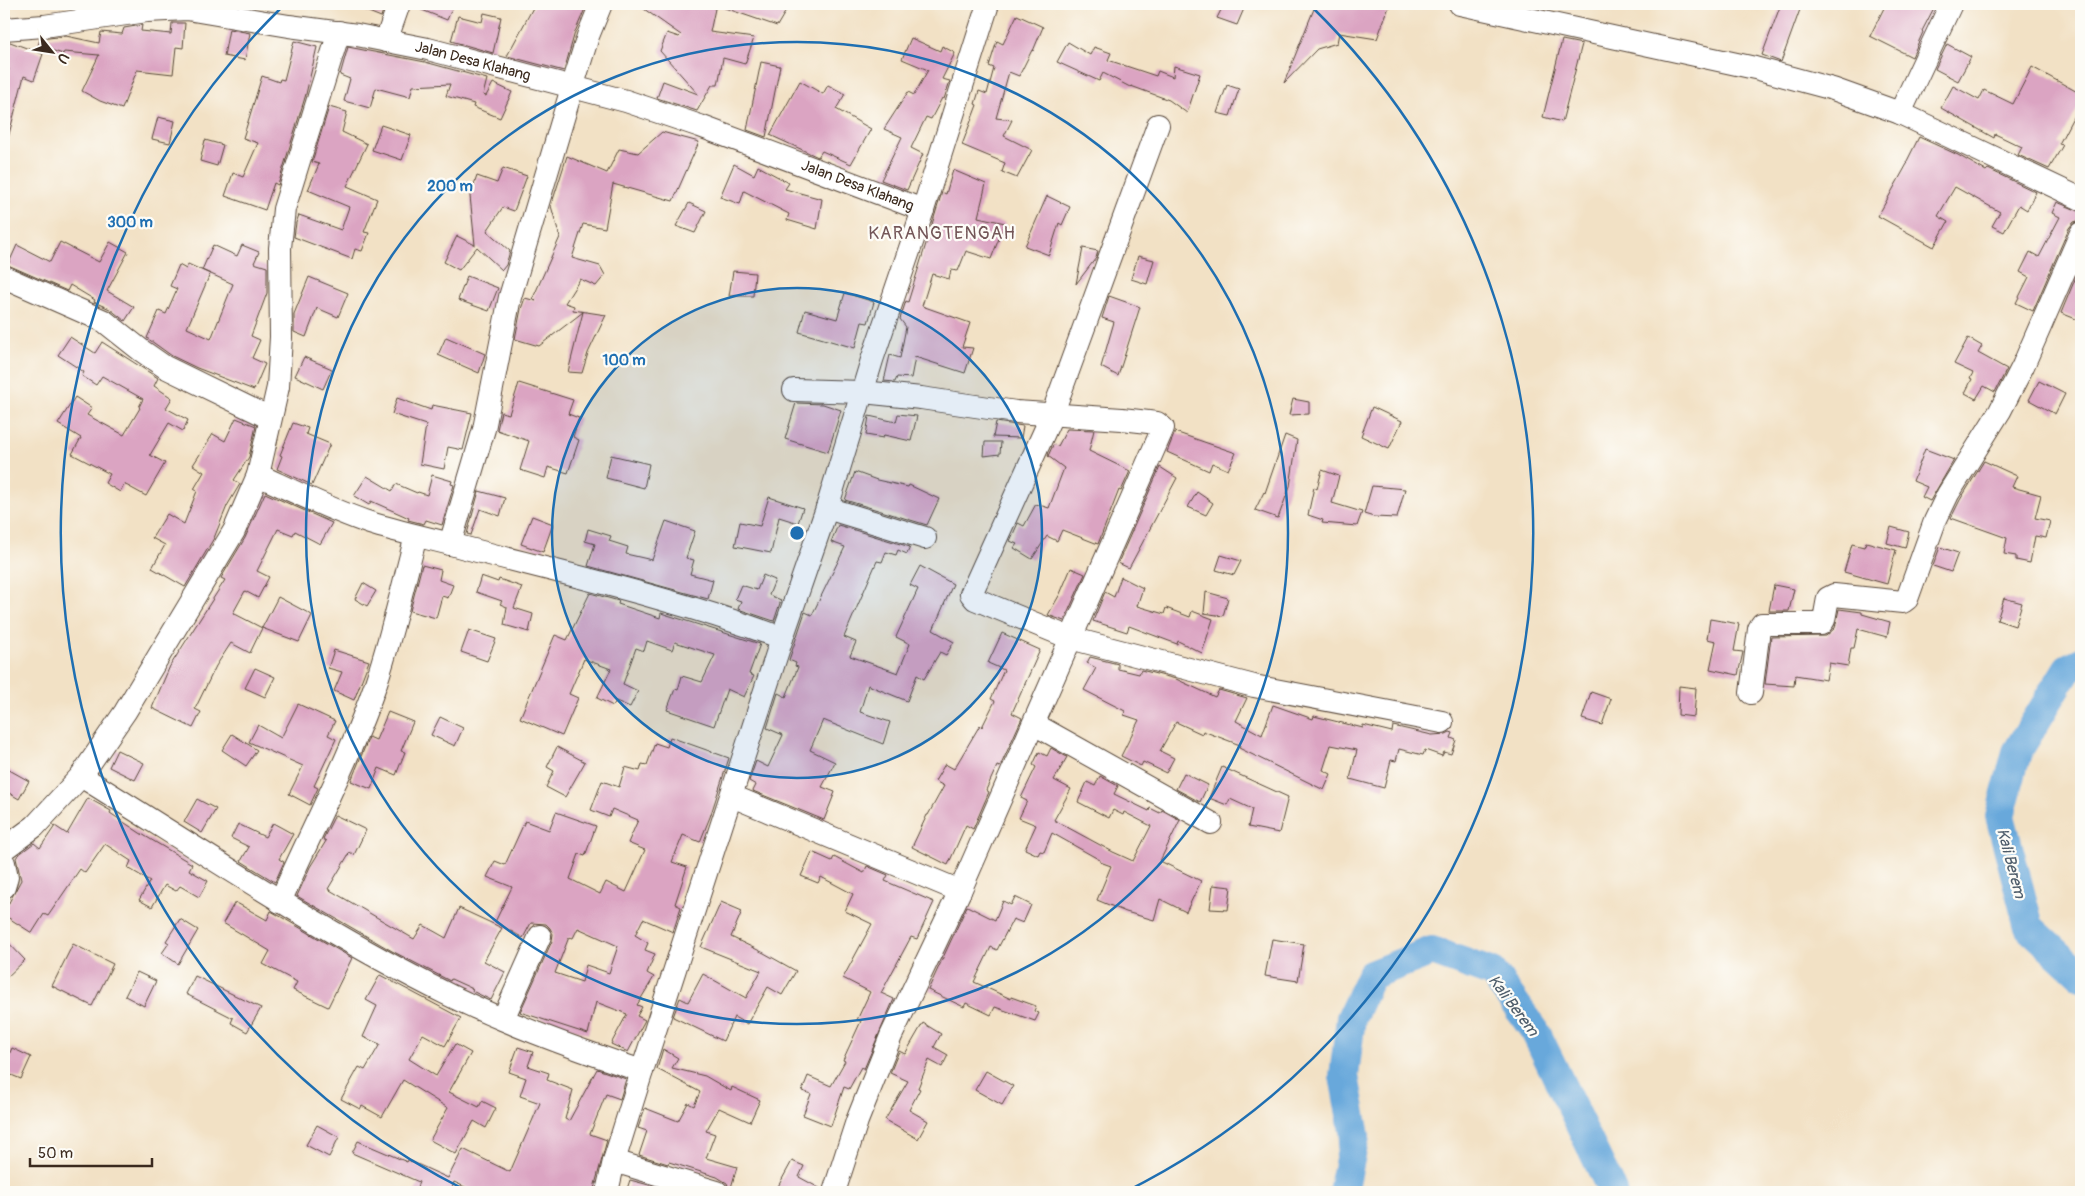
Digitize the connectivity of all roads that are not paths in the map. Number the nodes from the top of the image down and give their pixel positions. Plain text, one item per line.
1 (399, 4) edge
2 (601, 4) edge
3 (988, 4) edge
4 (1460, 4) edge
5 (1951, 4) edge
6 (188, 6) edge
7 (4, 29) edge
8 (339, 32) junction
9 (386, 41) junction
10 (572, 88) junction
11 (1900, 113) junction
12 (1158, 125) dead end
13 (2081, 199) edge
14 (923, 210) junction
15 (2081, 233) edge
16 (4, 277) edge
17 (794, 390) dead end
18 (863, 392) junction
19 (1052, 415) junction
20 (270, 418) junction
21 (258, 475) junction
22 (827, 508) junction
23 (416, 536) junction
24 (925, 538) dead end
25 (450, 544) junction
26 (782, 638) junction
27 (1070, 638) junction
28 (1751, 694) dead end
29 (1442, 722) dead end
30 (1034, 724) junction
31 (81, 776) junction
32 (732, 796) junction
33 (1210, 823) dead end
34 (4, 849) edge
35 (4, 863) edge
36 (4, 887) edge
37 (960, 891) junction
38 (280, 902) junction
39 (540, 936) dead end
40 (503, 1019) junction
41 (642, 1071) junction
42 (614, 1161) junction
43 (607, 1192) edge
44 (717, 1192) edge
45 (834, 1192) edge

1 - 9 street
2 - 10 street
3 - 14 street
4 - 11 street
5 - 11 street
6 - 7 street, Jalan Desa Klahang
6 - 8 street, Jalan Desa Klahang
8 - 9 street, Jalan Desa Klahang
8 - 20 street
9 - 10 street, Jalan Desa Klahang
10 - 14 street, Jalan Desa Klahang
10 - 25 street
11 - 13 street
12 - 19 street
14 - 18 street
15 - 28 street
16 - 20 street
17 - 18 street
18 - 19 street
18 - 22 street
19 - 27 street
19 - 27 street
20 - 21 street
21 - 23 street
21 - 31 street
22 - 24 street
22 - 26 street
23 - 25 street
23 - 38 street
25 - 26 street
26 - 32 street
27 - 29 street
27 - 30 street
30 - 33 street
30 - 37 street
31 - 34 street
31 - 38 street
32 - 37 street
32 - 41 street
35 - 36 street
37 - 45 street
38 - 40 street
39 - 40 street
40 - 41 street
41 - 42 street
42 - 43 street
42 - 44 street

